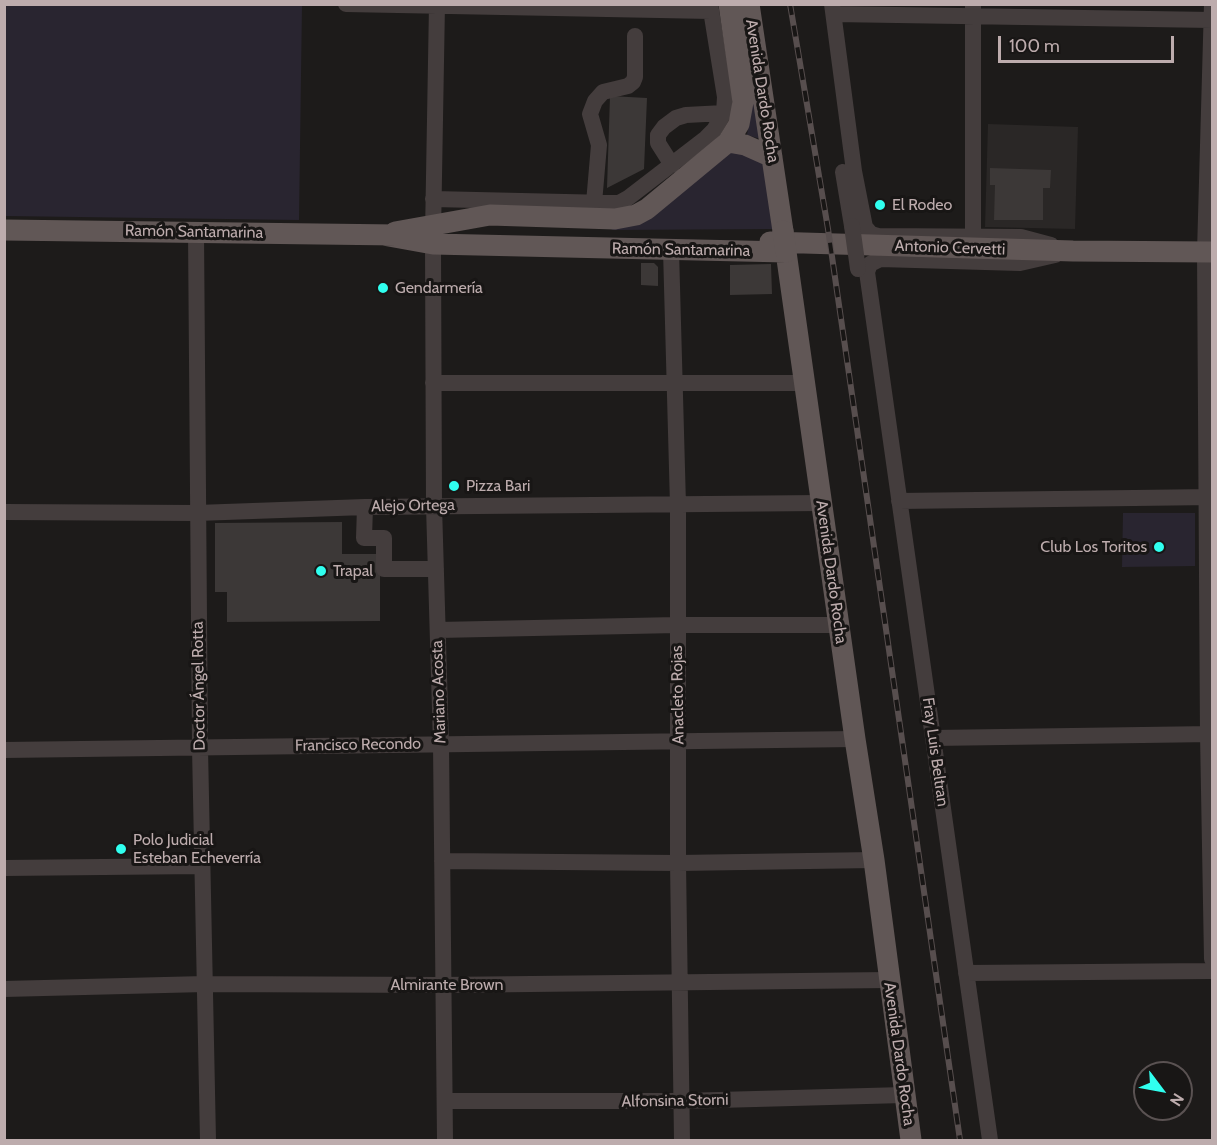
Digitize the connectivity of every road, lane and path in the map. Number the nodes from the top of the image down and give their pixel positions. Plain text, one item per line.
1 (346, 4) edge
2 (749, 4) edge
3 (437, 5) edge
4 (717, 7) edge
5 (833, 9) edge
6 (973, 10) edge
7 (1212, 15) edge
8 (635, 36) dead end
9 (724, 113) junction
10 (721, 136) junction
11 (772, 158) junction
12 (672, 165) junction
13 (433, 199) junction
14 (594, 203) junction
15 (859, 227) junction
16 (4, 230) edge
17 (196, 232) junction
18 (433, 234) junction
19 (973, 237) junction
20 (785, 242) junction
21 (826, 244) joint
22 (672, 250) junction
23 (1073, 251) junction
24 (1209, 252) edge
25 (864, 266) junction
26 (432, 383) junction
27 (803, 383) junction
28 (675, 384) junction
29 (1210, 497) edge
30 (899, 501) junction
31 (821, 504) junction
32 (678, 505) junction
33 (434, 506) junction
34 (365, 507) junction
35 (4, 512) edge
36 (197, 513) junction
37 (436, 569) junction
38 (839, 624) junction
39 (677, 625) junction
40 (438, 630) junction
41 (1210, 734) edge
42 (933, 738) junction
43 (855, 739) junction
44 (679, 742) junction
45 (441, 744) junction
46 (200, 748) junction
47 (4, 750) edge
48 (874, 860) junction
49 (442, 861) junction
50 (678, 863) junction
51 (202, 866) junction
52 (4, 868) edge
53 (1212, 959) edge
54 (1212, 971) edge
55 (966, 973) junction
56 (889, 980) junction
57 (681, 981) junction
58 (205, 984) junction
59 (442, 986) junction
60 (4, 988) edge
61 (904, 1095) junction
62 (445, 1101) junction
63 (681, 1101) junction
64 (208, 1140) edge
65 (445, 1140) edge
66 (682, 1140) edge
67 (911, 1140) edge
68 (990, 1140) edge

1 - 3 street
2 - 11 main road, Avenida Dardo Rocha
3 - 4 street
3 - 13 street, Mariano Acosta
4 - 9 street
4 - 10 main road, Avenida Dardo Rocha
5 - 6 street
5 - 15 street, Fray Luis Beltran
6 - 7 street
6 - 19 street
7 - 24 street
8 - 14 street
9 - 10 street
9 - 12 street
10 - 11 main road
10 - 12 street
10 - 18 main road, Ramón Santamarina
11 - 20 main road, Avenida Dardo Rocha
12 - 14 street
13 - 14 street
13 - 18 street, Mariano Acosta
15 - 19 street, Antonio Cervetti
15 - 25 street, Fray Luis Beltran, bridge
16 - 17 main road, Ramón Santamarina
17 - 18 main road, Ramón Santamarina
17 - 36 street, Doctor Ángel Rotta
18 - 21 main road, Ramón Santamarina
18 - 22 main road, Ramón Santamarina
18 - 26 street, Mariano Acosta
19 - 23 street, Antonio Cervetti
20 - 22 main road, Ramón Santamarina
20 - 27 main road, Avenida Dardo Rocha
21 - 23 main road, Antonio Cervetti
22 - 28 street, Anacleto Rojas
23 - 24 main road, Antonio Cervetti
23 - 25 street, Antonio Cervetti
24 - 29 street
25 - 30 street, Fray Luis Beltran
26 - 28 street
26 - 33 street, Mariano Acosta
27 - 28 street
27 - 31 main road, Avenida Dardo Rocha
28 - 32 street, Anacleto Rojas
29 - 30 street
29 - 41 street
30 - 42 street, Fray Luis Beltran
31 - 32 street, Alejo Ortega
31 - 38 main road, Avenida Dardo Rocha
32 - 33 street, Alejo Ortega
32 - 39 street, Anacleto Rojas
33 - 34 street, Alejo Ortega
33 - 37 street, Mariano Acosta
34 - 36 street, Alejo Ortega
34 - 37 street
35 - 36 street, Alejo Ortega
36 - 46 street, Doctor Ángel Rotta
37 - 40 street, Mariano Acosta
38 - 39 street
38 - 43 main road, Avenida Dardo Rocha
39 - 40 street
39 - 44 street, Anacleto Rojas
40 - 45 street, Mariano Acosta
41 - 42 street
41 - 53 street
42 - 55 street, Fray Luis Beltran
43 - 44 street, Francisco Recondo
43 - 48 main road, Avenida Dardo Rocha
44 - 45 street, Francisco Recondo
44 - 50 street, Anacleto Rojas
45 - 46 street, Francisco Recondo
45 - 49 street, Mariano Acosta
46 - 47 street, Francisco Recondo
46 - 51 street, Doctor Ángel Rotta
48 - 50 street
48 - 56 main road, Avenida Dardo Rocha
49 - 50 street
49 - 59 street, Mariano Acosta
50 - 57 street, Anacleto Rojas
51 - 52 street
51 - 58 street, Doctor Ángel Rotta
54 - 55 street
55 - 68 street, Fray Luis Beltran
56 - 57 street, Almirante Brown
56 - 61 main road, Avenida Dardo Rocha
57 - 59 street, Almirante Brown
57 - 63 street, Anacleto Rojas
58 - 59 street, Almirante Brown
58 - 60 street, Almirante Brown
58 - 64 street, Doctor Ángel Rotta
59 - 62 street, Mariano Acosta
61 - 63 street, Alfonsina Storni
61 - 67 main road, Avenida Dardo Rocha
62 - 63 street, Alfonsina Storni
62 - 65 street, Mariano Acosta
63 - 66 street, Anacleto Rojas

